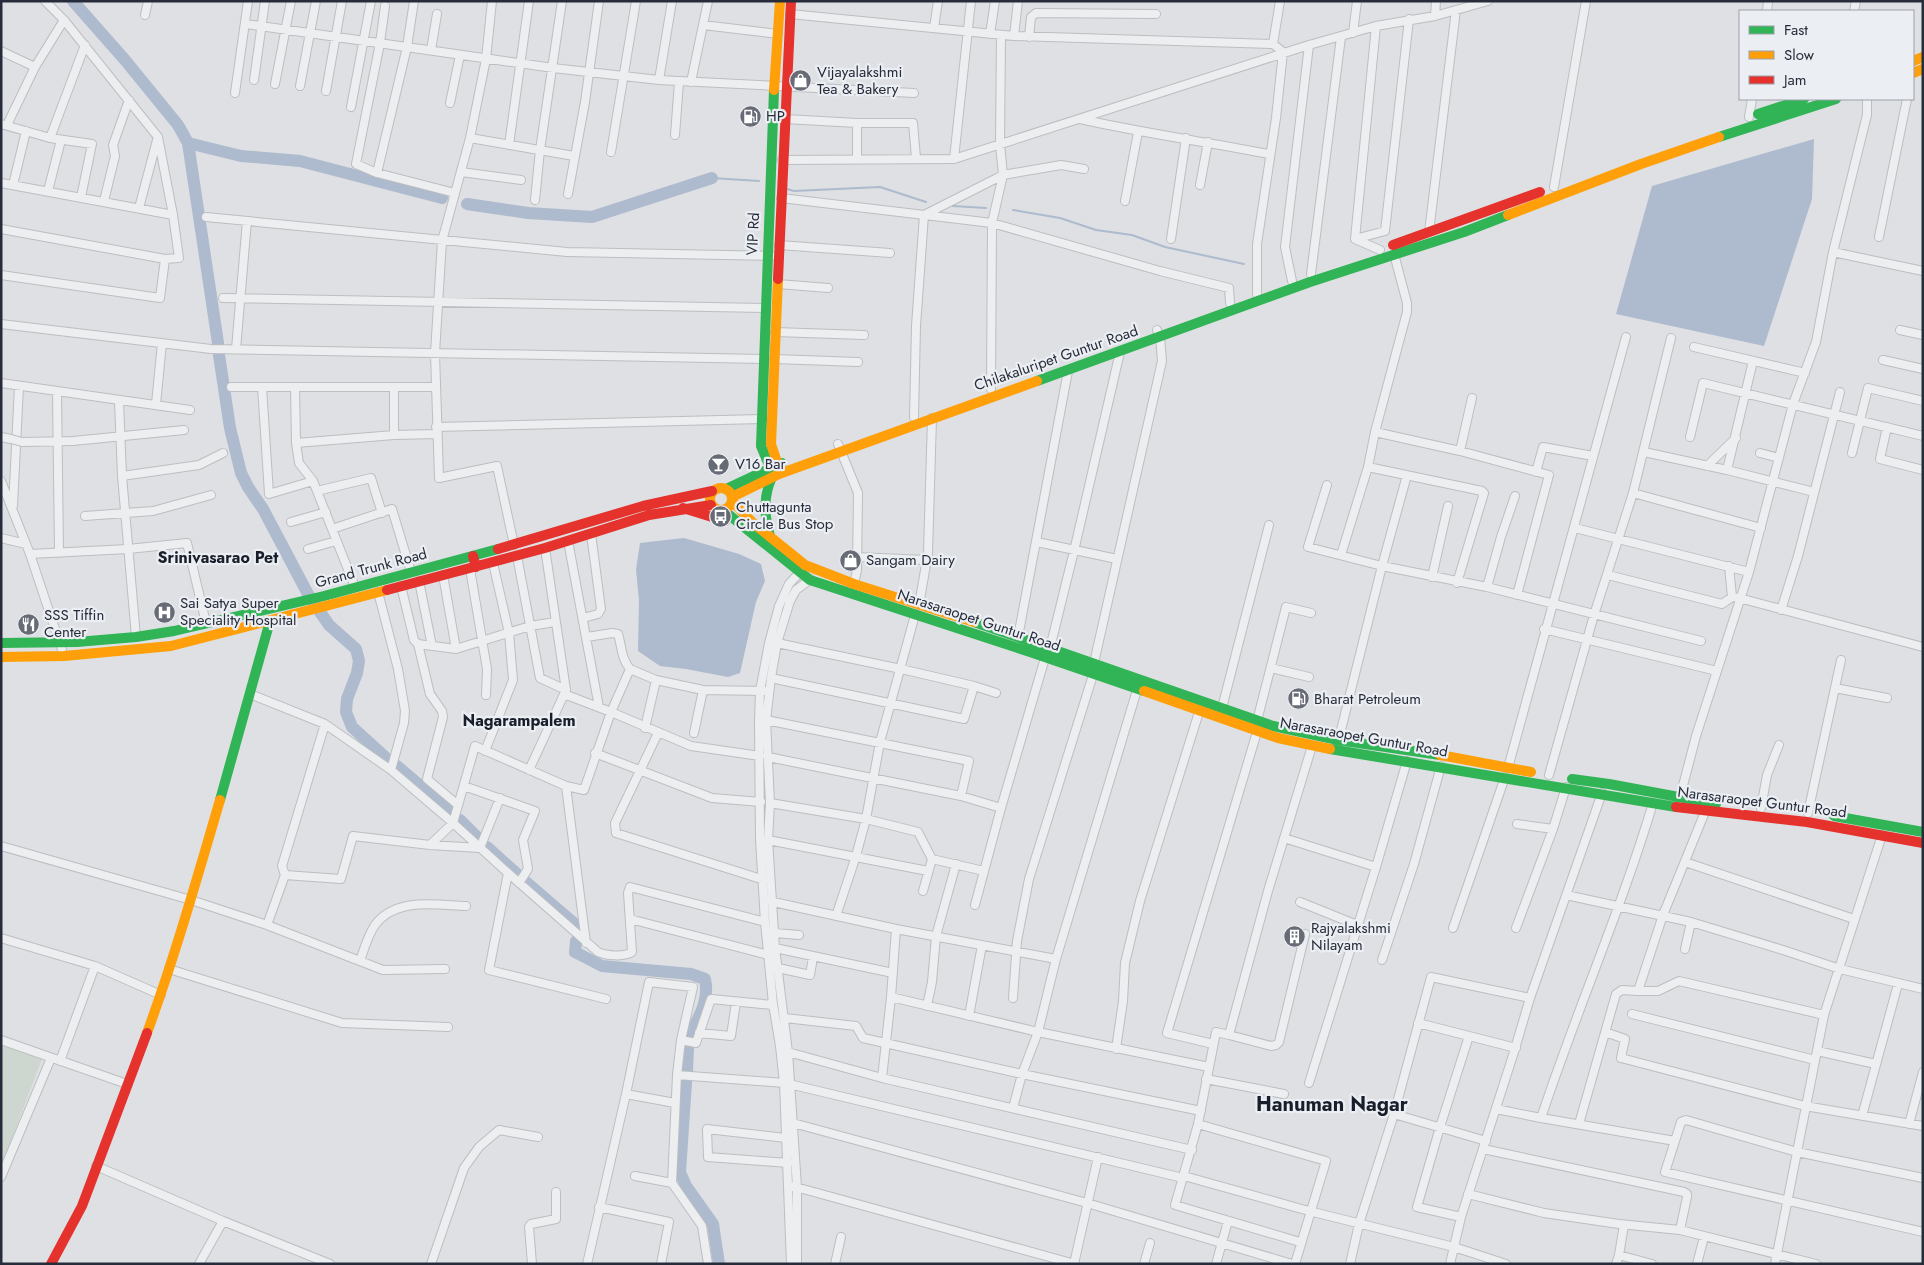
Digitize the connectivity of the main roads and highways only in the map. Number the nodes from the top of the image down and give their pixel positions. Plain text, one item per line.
1 (780, 1) edge
2 (791, 1) edge
3 (1801, 100) edge
4 (1833, 100) edge
5 (777, 193) junction
6 (1158, 333) junction
7 (769, 359) junction
8 (839, 448) junction
9 (775, 472) junction
10 (726, 489) junction
11 (712, 491) junction
12 (732, 499) junction
13 (711, 505) junction
14 (683, 508) junction
15 (723, 510) junction
16 (749, 530) junction
17 (770, 536) junction
18 (473, 556) junction
19 (473, 568) junction
20 (803, 569) junction
21 (917, 610) junction
22 (270, 621) junction
23 (1, 643) edge
24 (1047, 653) junction
25 (1, 658) edge
26 (1337, 745) junction
27 (1506, 773) junction
28 (1603, 789) junction
29 (1922, 834) edge
30 (52, 1264) edge

1 - 5 main road, VIP Rd
2 - 5 main road, VIP Rd
3 - 6 main road, Chilakaluripet Guntur Road
4 - 6 main road, Chilakaluripet Guntur Road
5 - 7 main road, VIP Rd
5 - 7 main road, VIP Rd
6 - 8 main road, Chilakaluripet Guntur Road
6 - 8 main road, Chilakaluripet Guntur Road
7 - 9 main road, VIP Rd
7 - 9 main road, VIP Rd
8 - 9 main road, Chilakaluripet Guntur Road
9 - 10 main road, Chilakaluripet Guntur Road
9 - 12 main road, Chilakaluripet Guntur Road
9 - 17 main road
10 - 11 main road
10 - 12 main road
11 - 13 main road
11 - 18 main road, Grand Trunk Road
12 - 15 main road
12 - 17 main road, Narasaraopet Guntur Road
13 - 14 main road, Grand Trunk Road
13 - 15 main road
14 - 16 main road
14 - 19 main road, Grand Trunk Road
15 - 16 main road, Narasaraopet Guntur Road
16 - 20 main road, Narasaraopet Guntur Road
17 - 20 main road, Narasaraopet Guntur Road
18 - 19 main road
18 - 23 main road, Grand Trunk Road
19 - 22 main road, Grand Trunk Road
20 - 21 main road, Narasaraopet Guntur Road
20 - 21 main road, Narasaraopet Guntur Road
21 - 24 main road, Narasaraopet Guntur Road
21 - 24 main road, Narasaraopet Guntur Road
22 - 25 main road, Grand Trunk Road
22 - 30 main road
24 - 26 main road, Narasaraopet Guntur Road
24 - 26 main road, Narasaraopet Guntur Road
26 - 27 main road, Narasaraopet Guntur Road
26 - 27 main road, Narasaraopet Guntur Road
27 - 28 main road, Narasaraopet Guntur Road
27 - 28 main road, Narasaraopet Guntur Road
28 - 29 main road, Narasaraopet Guntur Road
28 - 29 main road, Narasaraopet Guntur Road

